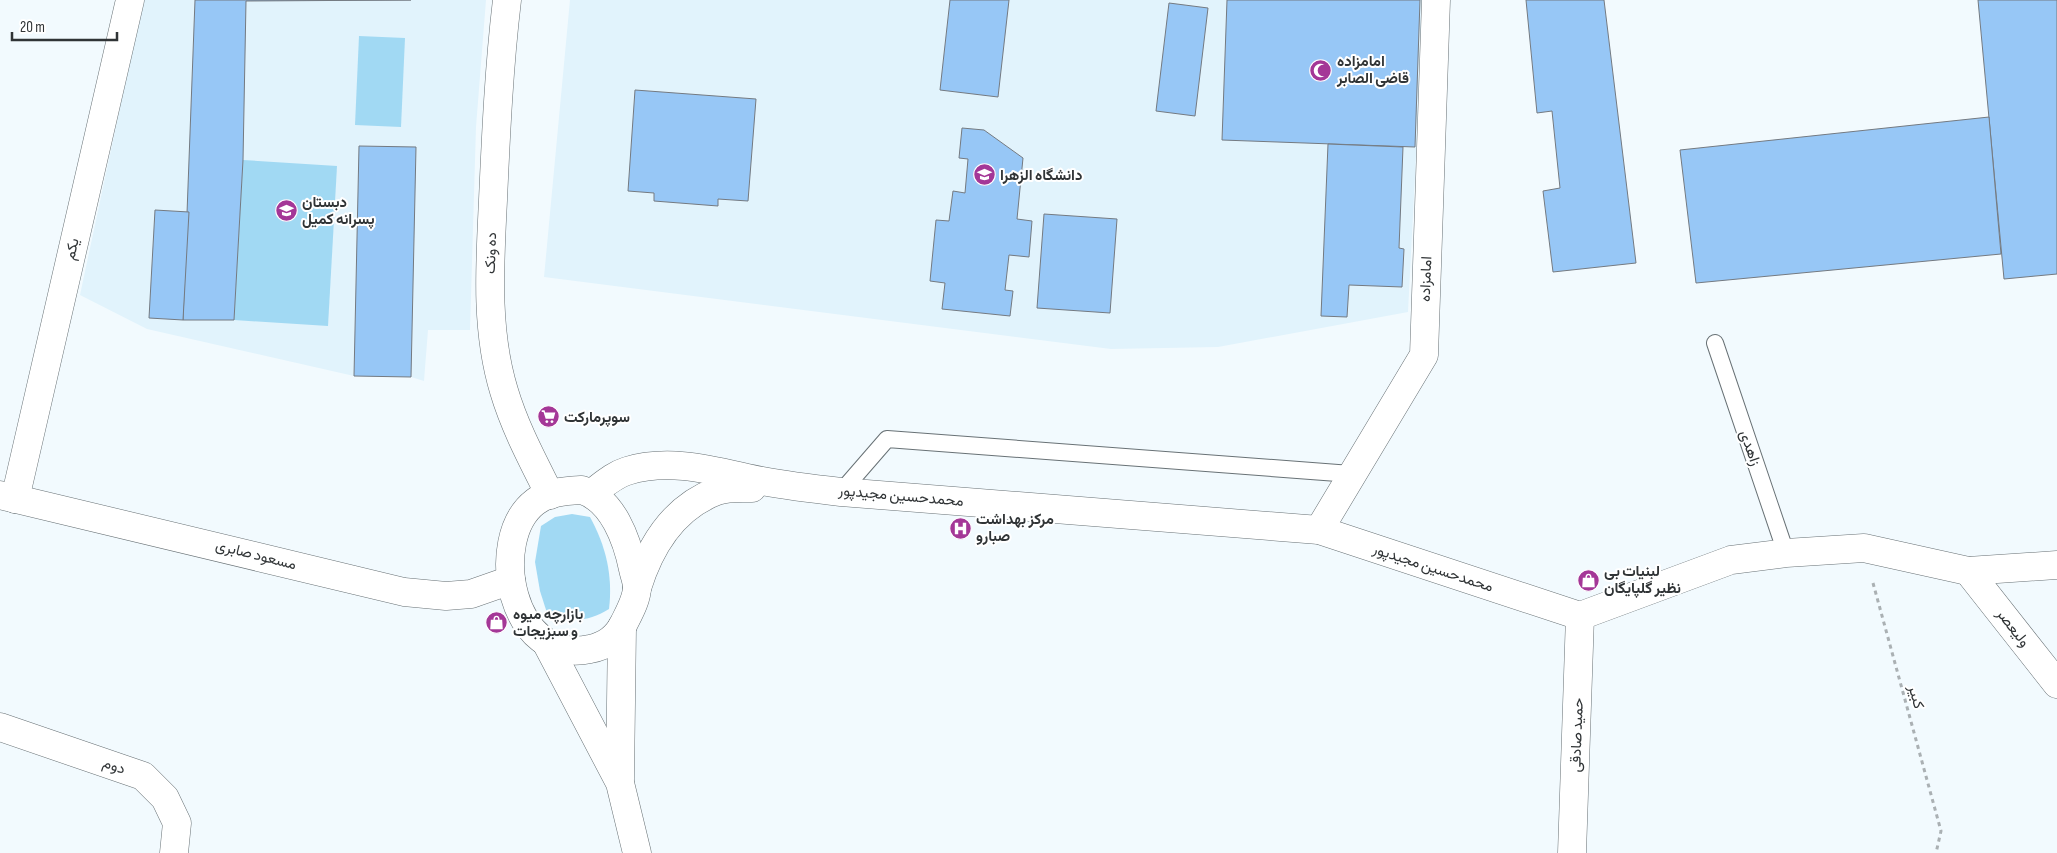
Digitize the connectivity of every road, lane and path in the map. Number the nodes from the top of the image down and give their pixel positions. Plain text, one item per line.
1 (130, 0) edge
2 (507, 0) edge
3 (1436, 0) edge
4 (1715, 343) dead end
5 (1351, 474) junction
6 (796, 487) junction
7 (842, 492) junction
8 (592, 493) junction
9 (550, 495) junction
10 (8, 497) edge
11 (1319, 530) junction
12 (1864, 548) junction
13 (1786, 554) junction
14 (2057, 565) edge
15 (1968, 571) junction
16 (511, 580) junction
17 (637, 588) junction
18 (1580, 616) junction
19 (622, 627) junction
20 (547, 644) junction
21 (2057, 684) edge
22 (0, 727) edge
23 (620, 784) junction
24 (174, 853) edge
25 (637, 853) edge
26 (1572, 853) edge
27 (1936, 853) edge

1 - 10 street, یکم
2 - 9 street, ده ونک
3 - 5 street, امامزاده
4 - 13 lane, زاهدی
5 - 7 lane
5 - 11 street, امامزاده
6 - 7 street, محمدحسین مجیدپور
6 - 8 street
6 - 17 street
7 - 11 street, محمدحسین مجیدپور
8 - 9 street
8 - 17 street
9 - 16 street
10 - 16 street, مسعود صابری
11 - 18 street, محمدحسین مجیدپور
12 - 13 street
12 - 15 street
12 - 27 path, کبیر
13 - 18 street
14 - 15 street
15 - 21 street, ولیعصر
16 - 20 street
17 - 19 street
18 - 26 street, حمید صادقی
19 - 20 street
19 - 23 street
20 - 23 street
22 - 24 street, دوم
23 - 25 street

